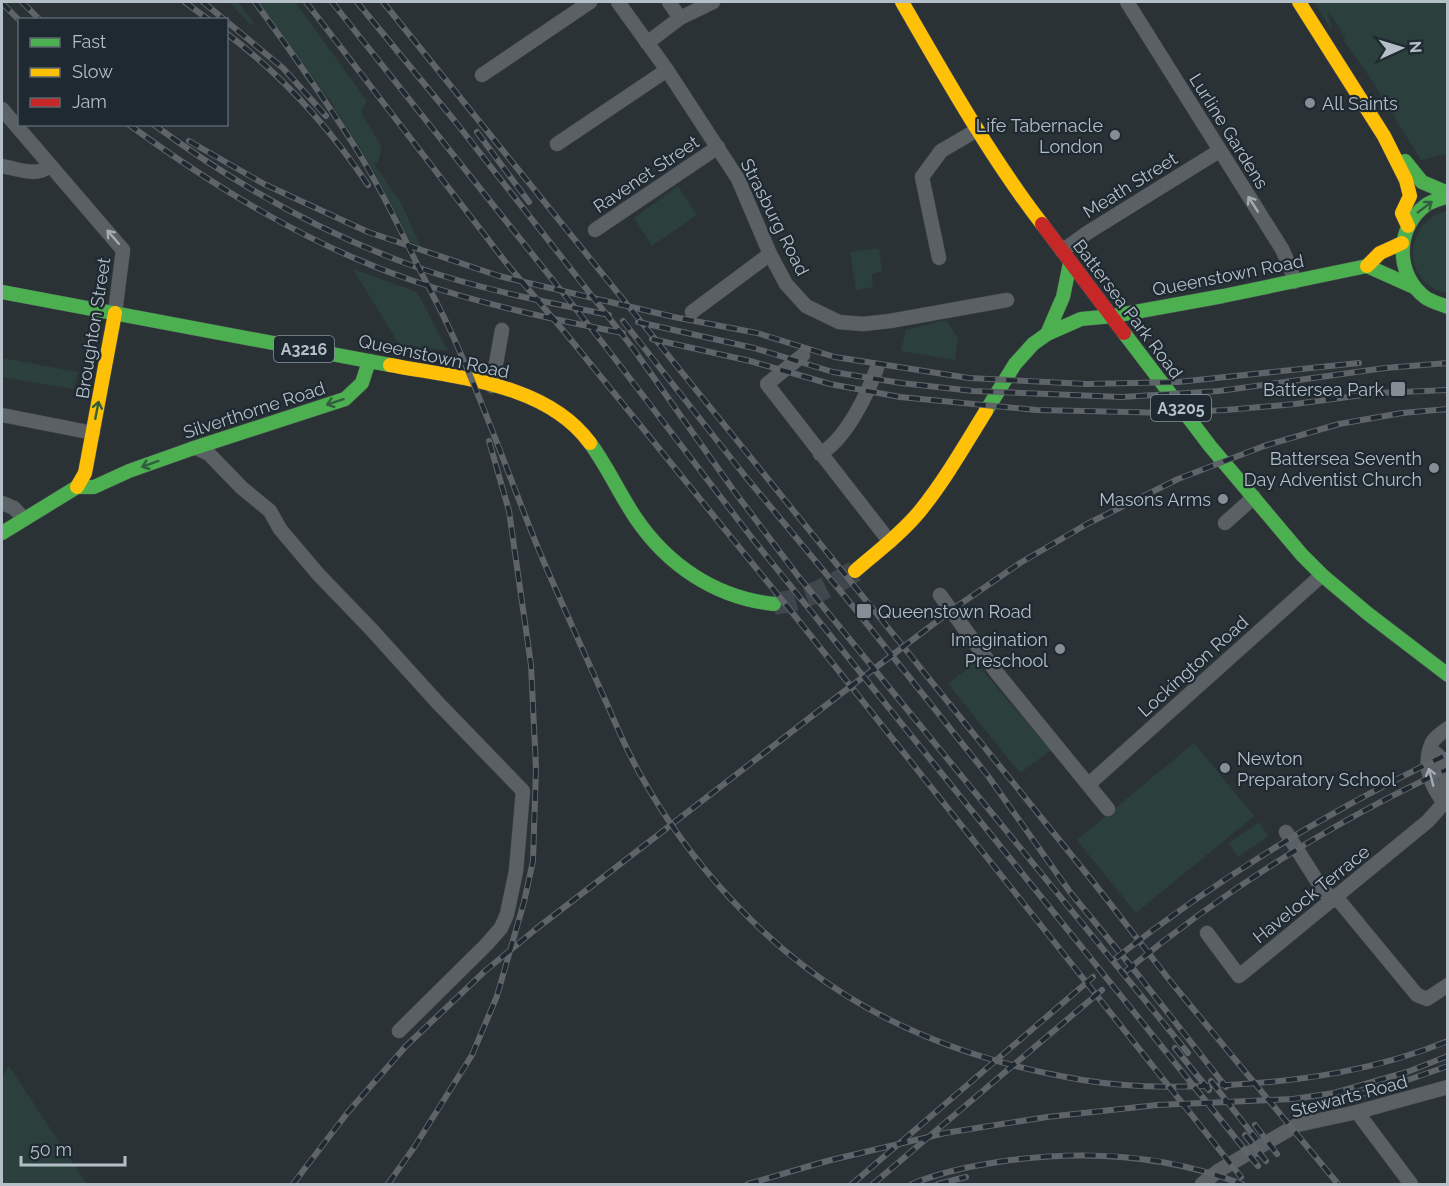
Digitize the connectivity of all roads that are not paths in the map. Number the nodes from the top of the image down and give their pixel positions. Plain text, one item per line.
1 (590, 2) edge
2 (618, 2) edge
3 (669, 2) edge
4 (713, 2) edge
5 (902, 2) edge
6 (1127, 2) edge
7 (1299, 2) edge
8 (680, 18) junction
9 (647, 43) junction
10 (667, 70) junction
11 (482, 75) dead end
12 (2, 109) edge
13 (977, 130) junction
14 (1384, 136) junction
15 (557, 144) dead end
16 (718, 147) junction
17 (1219, 151) junction
18 (50, 165) junction
19 (2, 166) edge
20 (1448, 195) edge
21 (1408, 226) junction
22 (595, 230) dead end
23 (1402, 243) junction
24 (770, 254) junction
25 (1066, 257) junction
26 (939, 258) dead end
27 (1367, 266) junction
28 (1294, 282) junction
29 (1414, 287) junction
30 (2, 292) edge
31 (1007, 300) dead end
32 (1446, 310) edge
33 (692, 312) dead end
34 (115, 313) junction
35 (1113, 316) junction
36 (502, 330) dead end
37 (1047, 334) junction
38 (802, 355) dead end
39 (369, 361) junction
40 (877, 368) dead end
41 (492, 386) junction
42 (2, 415) edge
43 (93, 433) junction
44 (196, 448) junction
45 (89, 454) junction
46 (820, 454) junction
47 (129, 471) junction
48 (77, 487) junction
49 (1254, 497) junction
50 (2, 503) edge
51 (24, 519) junction
52 (1225, 523) dead end
53 (2, 533) edge
54 (890, 542) junction
55 (855, 572) tunnel mouth
56 (1323, 575) junction
57 (940, 595) dead end
58 (774, 603) tunnel mouth
59 (1448, 675) edge
60 (1448, 728) edge
61 (1089, 784) junction
62 (1446, 805) edge
63 (1108, 809) dead end
64 (1286, 832) dead end
65 (1334, 900) junction
66 (1208, 933) dead end
67 (1448, 985) edge
68 (399, 1031) dead end
69 (1448, 1087) edge
70 (1357, 1112) junction
71 (1202, 1185) edge
72 (1411, 1185) edge

1 - 11 street
2 - 9 street, Strasburg Road
3 - 8 street
4 - 8 street
5 - 13 main road, Battersea Park Road / A3205
6 - 17 street, Lurline Gardens
7 - 14 main road
8 - 9 street
9 - 10 street, Strasburg Road
10 - 15 street
10 - 16 street, Strasburg Road
12 - 18 street, Broughton Street
13 - 25 main road, Battersea Park Road / A3205
13 - 26 street
14 - 20 main road
14 - 21 main road
16 - 22 street, Ravenet Street
16 - 24 street, Strasburg Road
17 - 25 street, Meath Street
28 -> 17 street, Lurline Gardens
18 - 19 street
34 -> 18 street, Broughton Street
21 -> 20 main road
21 - 23 main road
23 - 27 main road, Queenstown Road
23 - 29 main road
24 - 31 street, Strasburg Road
24 - 33 street
25 - 35 main road, Battersea Park Road / A3205
25 - 37 main road
27 - 28 main road, Queenstown Road
27 - 29 main road
28 - 35 main road, Queenstown Road
29 - 32 main road
30 - 34 main road, Queenstown Road / A3216
34 - 39 main road, Queenstown Road / A3216
43 -> 34 main road, Broughton Street
35 - 37 main road, Queenstown Road
35 - 49 main road, Battersea Park Road / A3205
36 - 41 street
37 - 54 main road, Queenstown Road
38 - 46 street
39 - 41 main road, Queenstown Road / A3216
39 -> 44 main road, Silverthorne Road
40 - 46 street
41 - 58 main road, Queenstown Road / A3216
42 - 43 street
43 - 45 main road, Broughton Street
44 -> 47 main road, Silverthorne Road
44 - 68 street
45 - 47 main road
45 - 48 main road, Broughton Street
46 - 54 street
47 - 48 main road, Silverthorne Road
48 - 51 main road, Silverthorne Road
49 - 52 street
49 - 56 main road, Battersea Park Road / A3205
50 - 51 street
51 - 53 main road, Silverthorne Road
54 - 55 main road, Queenstown Road
56 - 59 main road, Battersea Park Road / A3205
56 - 61 street, Lockington Road
57 - 61 street
60 - 62 street, Havelock Terrace
61 - 63 street
62 - 65 street, Havelock Terrace
64 - 65 street
65 - 66 street, Havelock Terrace
65 - 67 street
69 - 70 street, Stewarts Road
70 - 71 street, Stewarts Road
70 - 72 street

